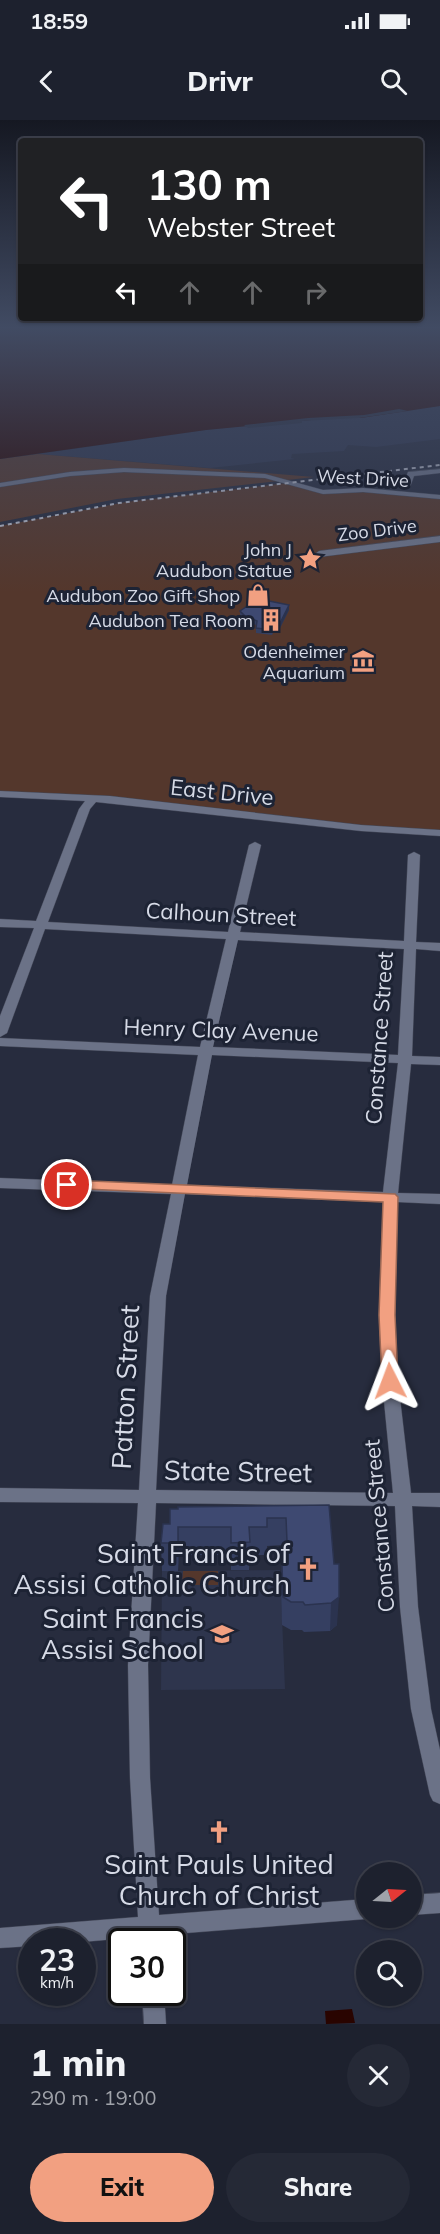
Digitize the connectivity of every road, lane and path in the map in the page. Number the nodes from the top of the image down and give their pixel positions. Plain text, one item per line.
1 (440, 471) edge
2 (0, 484) edge
3 (407, 485) dead end
4 (440, 497) edge
5 (440, 539) edge
6 (440, 546) edge
7 (0, 794) edge
8 (93, 798) junction
9 (440, 832) edge
10 (255, 845) dead end
11 (414, 855) dead end
12 (0, 924) edge
13 (39, 926) junction
14 (233, 936) junction
15 (410, 945) junction
16 (440, 946) edge
17 (0, 1034) edge
18 (0, 1042) edge
19 (206, 1050) junction
20 (405, 1059) junction
21 (440, 1061) edge
22 (0, 1183) edge
23 (178, 1189) junction
24 (390, 1197) junction
25 (440, 1199) edge
26 (0, 1495) edge
27 (148, 1496) junction
28 (403, 1500) junction
29 (440, 1500) edge
30 (440, 1795) edge
31 (440, 1903) edge
32 (422, 1904) edge
33 (356, 1909) edge
34 (150, 1928) edge
35 (186, 1929) edge
36 (108, 1934) edge
37 (0, 1938) edge
38 (154, 2006) edge
39 (155, 2024) edge

1 - 3 street
2 - 4 street, West Drive
5 - 6 street, Zoo Drive
7 - 8 street, East Drive
8 - 9 street, East Drive
8 - 13 street
10 - 14 street, Patton Street
11 - 15 street, Constance Street
12 - 13 street, Calhoun Street
13 - 14 street, Calhoun Street
13 - 17 street
14 - 15 street, Calhoun Street
14 - 19 street, Patton Street
15 - 16 street, Calhoun Street
15 - 20 street, Constance Street
18 - 19 street, Henry Clay Avenue
19 - 20 street, Henry Clay Avenue
19 - 23 street, Patton Street
20 - 21 street, Henry Clay Avenue
20 - 24 street, Constance Street
22 - 23 street
23 - 24 street
23 - 27 street, Patton Street
24 - 25 street
24 - 28 street, Constance Street
26 - 27 street, State Street
27 - 28 street, State Street
27 - 34 street, Patton Street
28 - 29 street, State Street
28 - 30 street, Constance Street
31 - 32 street
33 - 35 street
36 - 37 street
38 - 39 street

